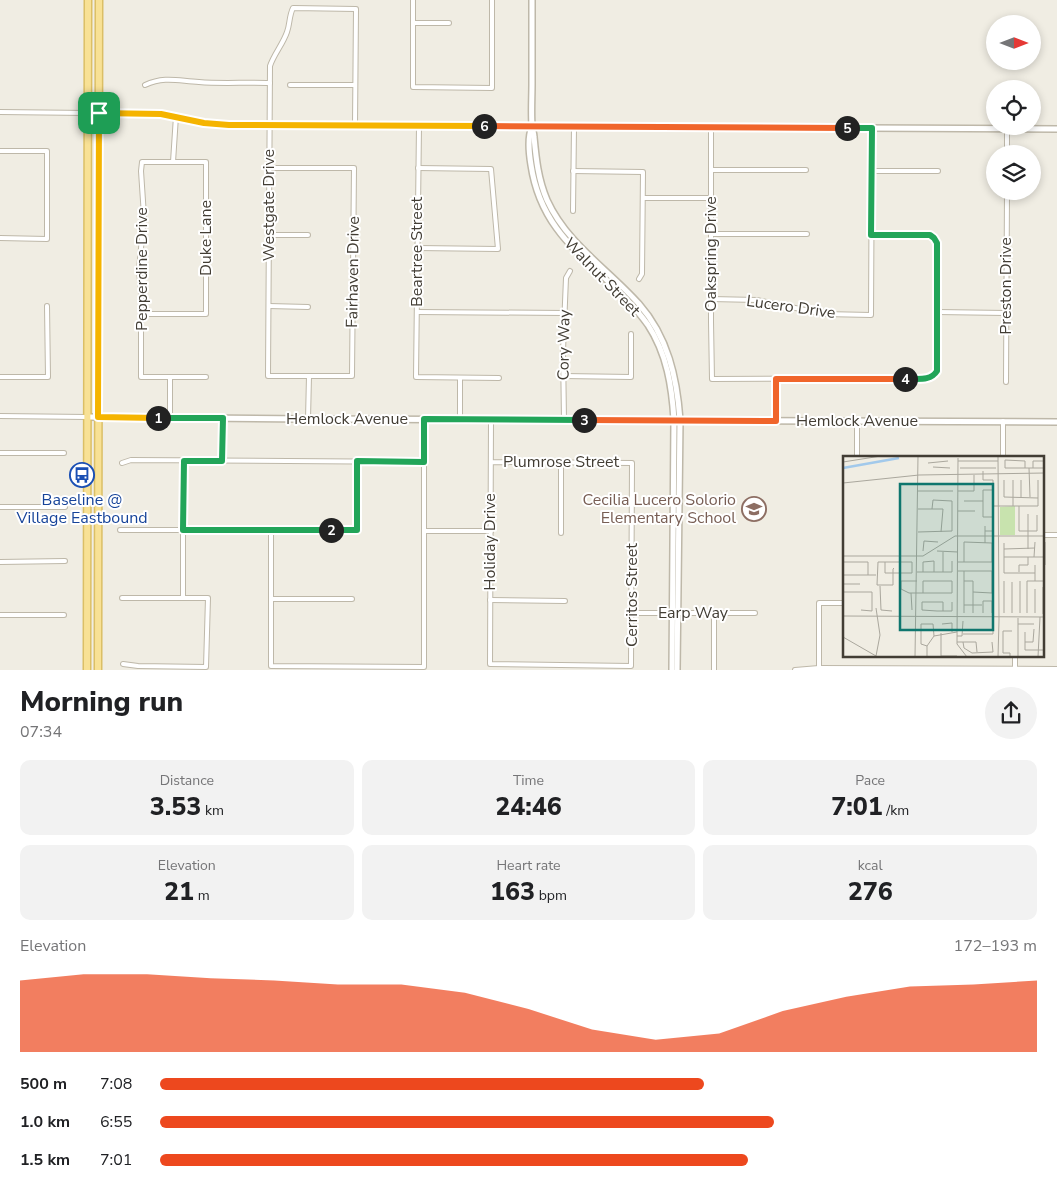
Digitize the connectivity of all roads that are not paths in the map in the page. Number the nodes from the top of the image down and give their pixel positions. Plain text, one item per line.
1 (88, 0) edge
2 (99, 0) edge
3 (413, 0) edge
4 (492, 0) edge
5 (532, 0) edge
6 (413, 23) junction
7 (449, 23) dead end
8 (270, 83) junction
9 (145, 85) dead end
10 (290, 85) dead end
11 (356, 85) junction
12 (0, 112) edge
13 (88, 113) junction
14 (99, 113) junction
15 (176, 116) junction
16 (356, 125) junction
17 (270, 126) junction
18 (419, 126) junction
19 (532, 127) junction
20 (574, 127) junction
21 (872, 128) junction
22 (711, 129) junction
23 (986, 129) edge
24 (1041, 129) edge
25 (1057, 129) edge
26 (0, 151) edge
27 (173, 162) junction
28 (269, 168) junction
29 (418, 168) junction
30 (711, 170) junction
31 (806, 170) dead end
32 (573, 171) junction
33 (871, 171) junction
34 (938, 171) dead end
35 (643, 198) junction
36 (711, 198) junction
37 (1007, 200) edge
38 (573, 211) dead end
39 (711, 234) junction
40 (807, 234) dead end
41 (269, 235) junction
42 (308, 235) dead end
43 (871, 235) junction
44 (0, 238) edge
45 (417, 248) junction
46 (570, 271) dead end
47 (639, 279) dead end
48 (711, 299) junction
49 (47, 306) dead end
50 (269, 306) junction
51 (308, 307) dead end
52 (417, 312) junction
53 (937, 312) junction
54 (1006, 313) junction
55 (141, 314) junction
56 (565, 314) junction
57 (631, 334) dead end
58 (309, 376) junction
59 (564, 376) junction
60 (0, 377) edge
61 (170, 377) junction
62 (206, 377) dead end
63 (460, 378) junction
64 (499, 378) dead end
65 (776, 379) junction
66 (1006, 382) dead end
67 (0, 416) edge
68 (87, 417) junction
69 (98, 417) junction
70 (170, 418) junction
71 (223, 418) junction
72 (308, 419) junction
73 (424, 419) junction
74 (460, 419) junction
75 (491, 420) junction
76 (564, 420) junction
77 (677, 420) junction
78 (776, 421) junction
79 (857, 421) junction
80 (1003, 421) junction
81 (1057, 422) edge
82 (0, 453) edge
83 (64, 453) dead end
84 (857, 456) edge
85 (1003, 456) edge
86 (184, 461) junction
87 (222, 461) junction
88 (357, 461) junction
89 (122, 462) dead end
90 (424, 462) junction
91 (491, 462) junction
92 (561, 462) junction
93 (632, 463) joint
94 (0, 507) edge
95 (64, 507) dead end
96 (120, 530) dead end
97 (183, 530) junction
98 (271, 530) junction
99 (424, 531) junction
100 (491, 531) junction
101 (561, 533) dead end
102 (1044, 535) edge
103 (1057, 536) edge
104 (64, 561) dead end
105 (0, 562) edge
106 (122, 598) dead end
107 (183, 598) junction
108 (271, 599) junction
109 (352, 599) dead end
110 (490, 600) junction
111 (565, 601) dead end
112 (843, 603) edge
113 (632, 613) junction
114 (755, 613) dead end
115 (676, 614) junction
116 (714, 614) junction
117 (0, 615) edge
118 (64, 615) dead end
119 (123, 664) dead end
120 (631, 666) joint
121 (172, 668) edge
122 (354, 668) edge
123 (818, 668) junction
124 (898, 669) edge
125 (1014, 669) edge
126 (1057, 669) edge
127 (87, 670) edge
128 (98, 670) edge
129 (672, 670) edge
130 (678, 670) edge
131 (714, 670) edge
132 (795, 670) edge

1 - 13 main road
2 - 14 main road
3 - 6 street
4 - 6 street
5 - 19 street
6 - 7 street
8 - 9 street
8 - 11 street, Westgate Drive
8 - 17 street, Westgate Drive
10 - 11 street
11 - 16 street
12 - 13 street
13 - 14 street
13 - 68 main road
14 - 15 street
14 - 69 main road
15 - 17 street
15 - 27 street
16 - 17 street
16 - 18 street
17 - 28 street, Westgate Drive
18 - 19 street
18 - 29 street, Beartree Street
19 - 20 street
19 - 77 street
20 - 22 street
20 - 32 street
21 - 22 street
21 - 23 street
21 - 33 street
22 - 30 street, Oakspring Drive
24 - 25 street
26 - 44 street
27 - 55 street, Pepperdine Drive
27 - 55 street, Duke Lane
28 - 41 street, Westgate Drive
28 - 58 street, Fairhaven Drive
29 - 45 street, Beartree Street
29 - 45 street
30 - 31 street
30 - 36 street, Oakspring Drive
32 - 35 street
32 - 38 street
33 - 34 street
33 - 43 street
35 - 36 street
35 - 47 street
36 - 39 street, Oakspring Drive
37 - 54 street, Preston Drive
39 - 40 street
39 - 48 street, Oakspring Drive
41 - 42 street
41 - 50 street, Westgate Drive
43 - 48 street, Lucero Drive
43 - 53 street
45 - 52 street, Beartree Street
46 - 56 street, Cory Way
48 - 65 street, Oakspring Drive
49 - 60 street
50 - 51 street
50 - 58 street, Westgate Drive
52 - 56 street
52 - 63 street, Beartree Street
53 - 54 street
53 - 65 street
54 - 66 street, Preston Drive
55 - 61 street, Pepperdine Drive
56 - 59 street, Cory Way
57 - 59 street
58 - 72 street
59 - 76 street, Cory Way
61 - 62 street
61 - 70 street
63 - 64 street
63 - 74 street
65 - 78 street
67 - 68 street
68 - 69 street, Hemlock Avenue
68 - 127 main road
69 - 70 street, Hemlock Avenue
69 - 128 main road
70 - 71 street, Hemlock Avenue
71 - 72 street, Hemlock Avenue
71 - 87 street
72 - 73 street, Hemlock Avenue
73 - 74 street, Hemlock Avenue
73 - 90 street
74 - 75 street, Hemlock Avenue
75 - 76 street, Hemlock Avenue
75 - 91 street, Holiday Drive
76 - 77 street, Hemlock Avenue
77 - 78 street, Hemlock Avenue
77 - 115 street
78 - 79 street, Hemlock Avenue
79 - 80 street, Hemlock Avenue
79 - 84 street
80 - 81 street, Hemlock Avenue
80 - 85 street
82 - 83 street
86 - 87 street
86 - 89 street
86 - 97 street
87 - 88 street
88 - 90 street
88 - 98 street
90 - 99 street
91 - 92 street, Plumrose Street
91 - 100 street, Holiday Drive
92 - 93 street, Plumrose Street
92 - 101 street
93 - 113 street, Cerritos Street
94 - 95 street
96 - 97 street
97 - 98 street
97 - 107 street
98 - 108 street
99 - 100 street
99 - 122 street
100 - 110 street, Holiday Drive
102 - 103 street
104 - 105 street
106 - 107 street
107 - 121 street
108 - 109 street
108 - 122 street
110 - 111 street
110 - 120 street, Holiday Drive
112 - 123 street
113 - 115 street, Earp Way
113 - 120 street, Cerritos Street
114 - 116 street, Earp Way
115 - 116 street, Earp Way
115 - 129 street
115 - 130 street
116 - 131 street
117 - 118 street
119 - 121 street
123 - 124 street
123 - 132 street
124 - 125 street
125 - 126 street

